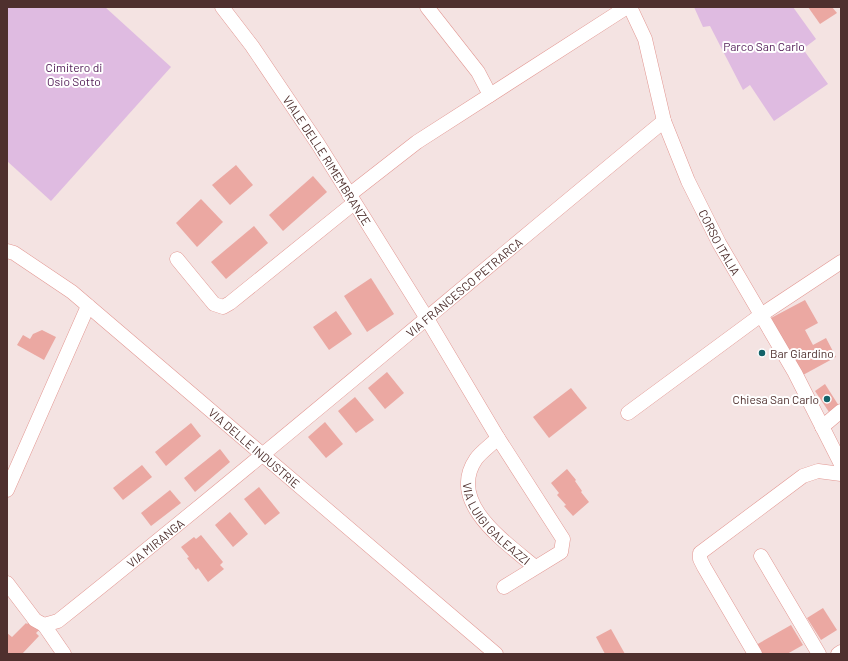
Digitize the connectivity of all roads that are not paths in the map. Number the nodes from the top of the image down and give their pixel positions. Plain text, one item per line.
1 (222, 7) edge
2 (427, 7) edge
3 (628, 7) edge
4 (490, 96) junction
5 (664, 120) junction
6 (351, 199) junction
7 (7, 250) edge
8 (177, 259) dead end
9 (841, 262) edge
10 (88, 306) junction
11 (761, 315) junction
12 (426, 317) junction
13 (841, 411) edge
14 (628, 413) dead end
15 (822, 427) junction
16 (498, 438) junction
17 (264, 455) junction
18 (841, 464) edge
19 (841, 474) edge
20 (7, 490) edge
21 (761, 556) dead end
22 (535, 567) junction
23 (7, 583) edge
24 (504, 587) dead end
25 (40, 623) junction
26 (841, 652) edge
27 (64, 654) edge
28 (496, 654) edge
29 (755, 654) edge
30 (819, 654) edge
31 (838, 654) edge

1 - 6 street, VIALE DELLE RIMEMBRANZE
2 - 4 street
3 - 4 street
3 - 5 street, CORSO ITALIA
4 - 6 street
5 - 11 street, CORSO ITALIA
5 - 12 street, VIA FRANCESCO PETRARCA
6 - 8 street
6 - 12 street, VIALE DELLE RIMEMBRANZE
7 - 10 street, VIA DELLE INDUSTRIE
9 - 11 street
10 - 17 street, VIA DELLE INDUSTRIE
10 - 20 street
11 - 14 street
11 - 15 street, CORSO ITALIA
12 - 16 street, VIA LUIGI GALEAZZI
12 - 17 street, VIA FRANCESCO PETRARCA
13 - 15 street
15 - 18 street, CORSO ITALIA
16 - 22 street, VIA LUIGI GALEAZZI
16 - 22 street, VIA LUIGI GALEAZZI
17 - 25 street, VIA MIRANGA
17 - 28 street, VIA DELLE INDUSTRIE
19 - 29 street
21 - 30 street
22 - 24 street, VIA LUIGI GALEAZZI
23 - 25 street
25 - 27 street
26 - 31 street

